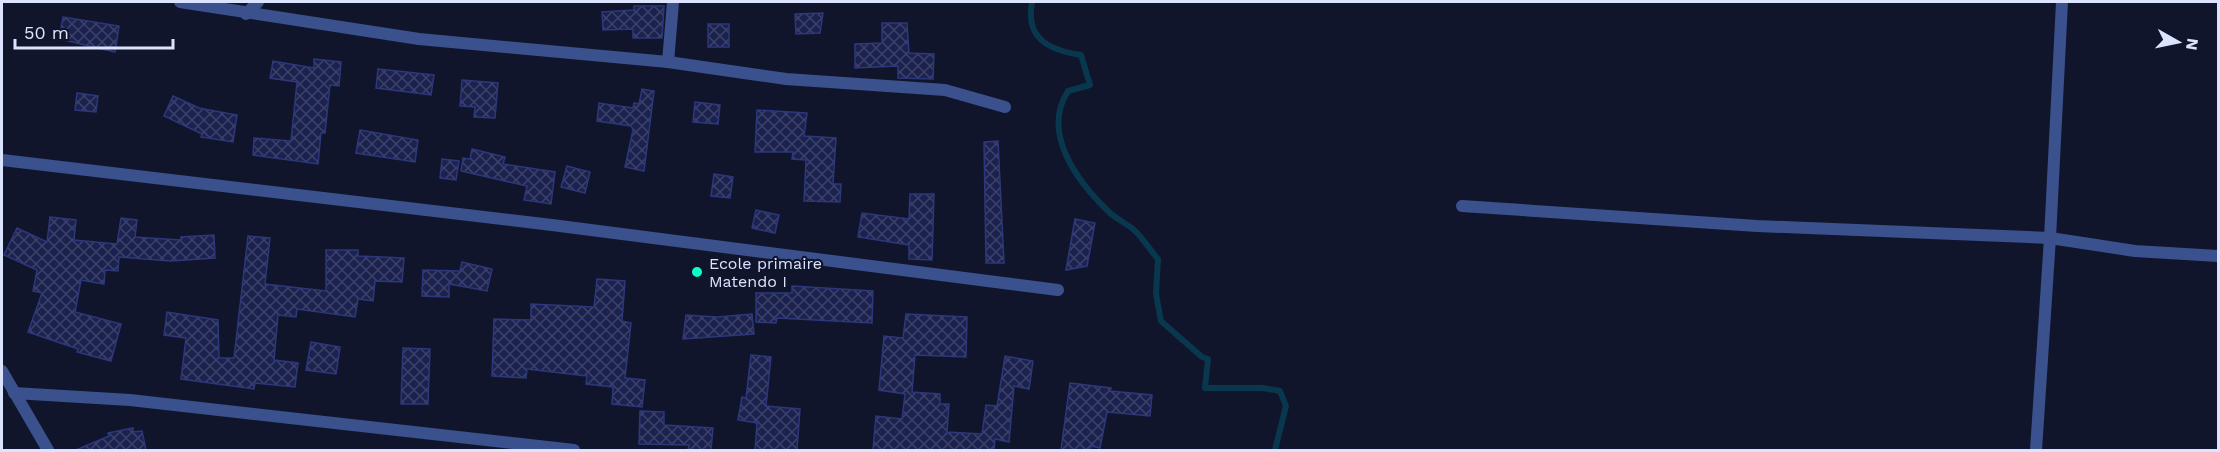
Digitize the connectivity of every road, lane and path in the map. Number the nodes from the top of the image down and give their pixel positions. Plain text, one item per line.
1 (180, 2) edge
2 (258, 2) edge
3 (673, 2) edge
4 (2062, 2) edge
5 (246, 14) junction
6 (668, 62) junction
7 (1005, 107) dead end
8 (2, 160) edge
9 (1462, 206) dead end
10 (2050, 238) junction
11 (2218, 255) edge
12 (1058, 290) dead end
13 (2, 371) edge
14 (14, 393) junction
15 (48, 450) edge
16 (574, 450) edge
17 (2036, 450) edge

1 - 5 street
2 - 5 street
3 - 6 street
4 - 10 street
5 - 6 street
6 - 7 street
8 - 12 street
9 - 10 street
10 - 11 street
10 - 17 street
13 - 14 street
14 - 15 street
14 - 16 street

